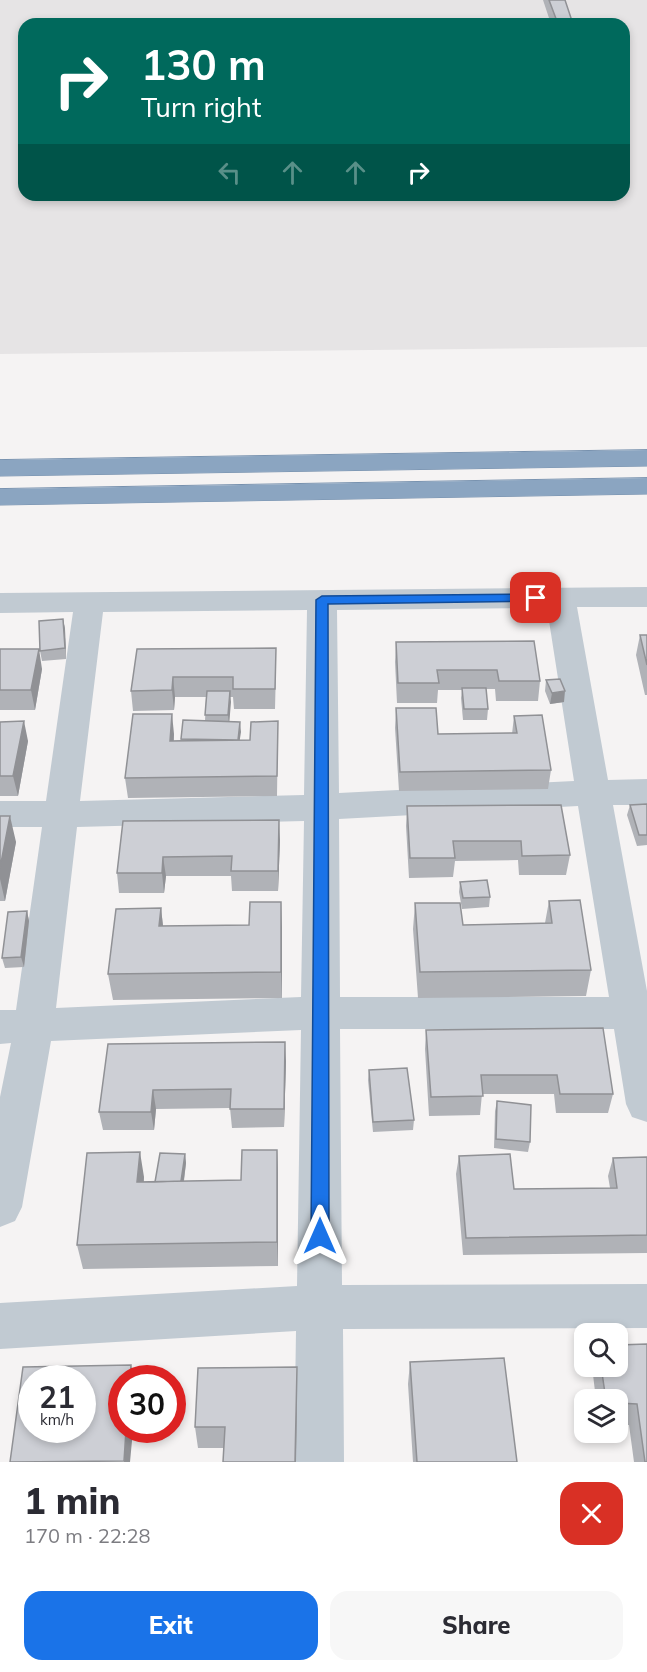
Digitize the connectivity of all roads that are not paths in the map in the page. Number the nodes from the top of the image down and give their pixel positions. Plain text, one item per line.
1 (647, 458) edge
2 (0, 468) edge
3 (647, 486) edge
4 (0, 497) edge
5 (647, 597) edge
6 (560, 598) junction
7 (322, 600) junction
8 (0, 603) edge
9 (89, 603) junction
10 (647, 792) edge
11 (594, 793) junction
12 (322, 807) junction
13 (0, 814) edge
14 (61, 814) junction
15 (322, 1013) junction
16 (639, 1014) edge
17 (17, 1026) edge
18 (647, 1104) edge
19 (0, 1207) edge
20 (647, 1306) edge
21 (320, 1307) junction
22 (0, 1326) edge
23 (319, 1462) edge

1 - 2 highway
3 - 4 highway
5 - 6 street
6 - 7 street
6 - 11 street
7 - 9 street
7 - 12 street
8 - 9 street
9 - 14 street
10 - 11 street
11 - 12 street
11 - 16 street
12 - 14 street
12 - 15 street
13 - 14 street
14 - 17 street
15 - 16 street
15 - 17 street
15 - 21 street
16 - 18 street
17 - 19 street
20 - 21 street
21 - 22 street
21 - 23 street

